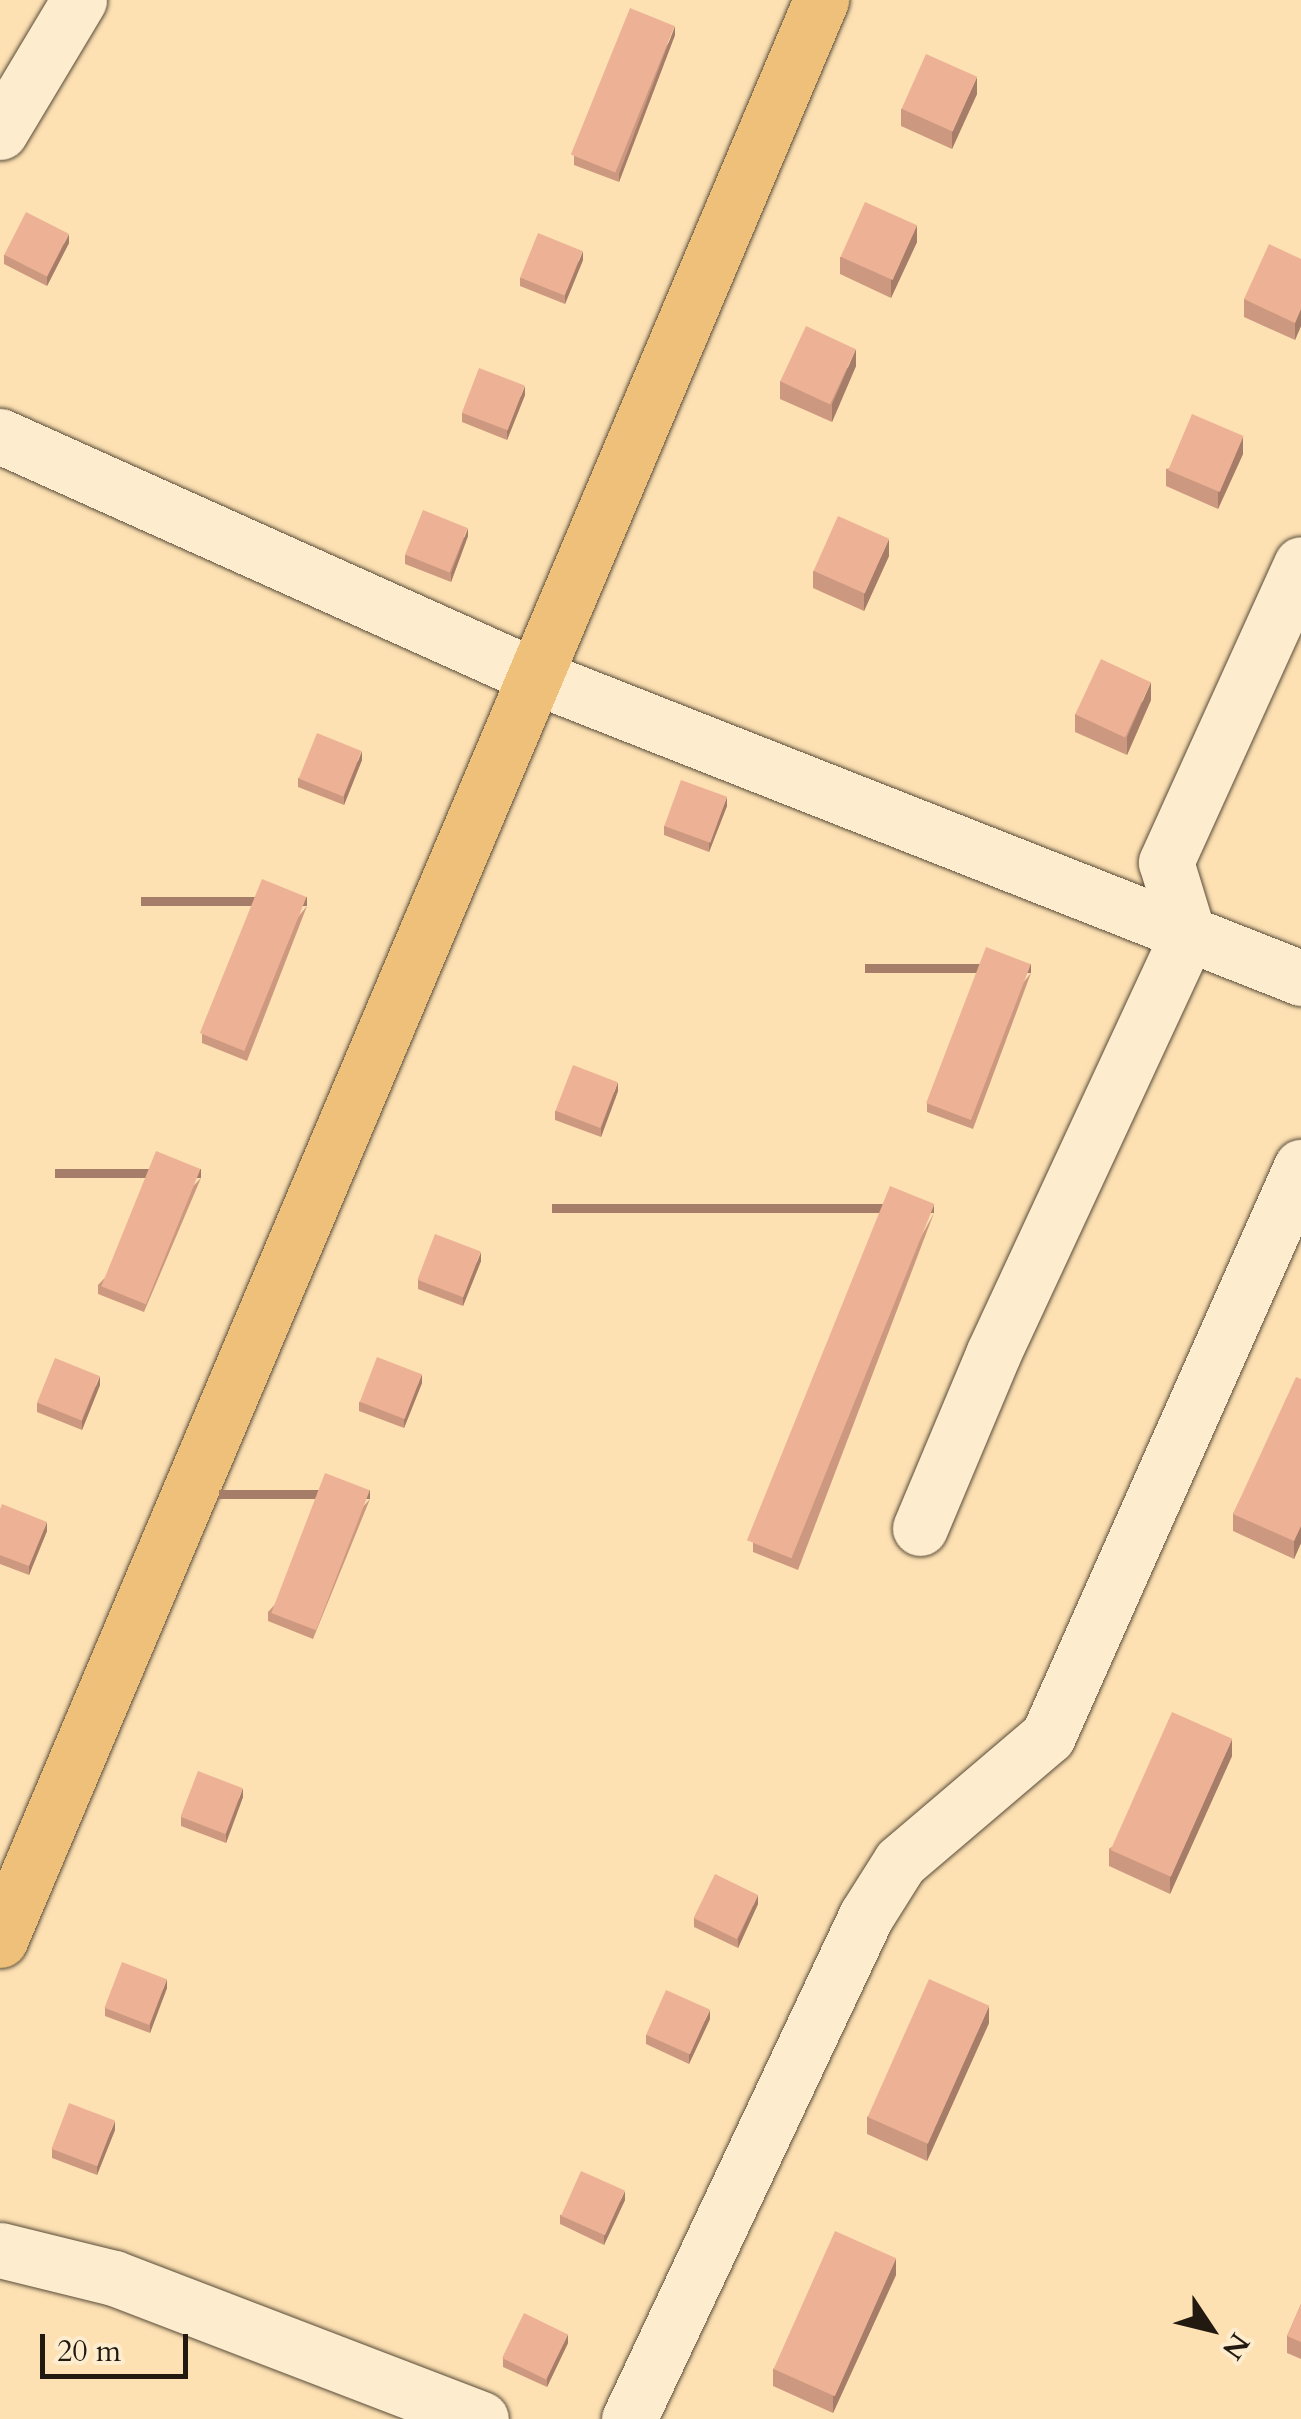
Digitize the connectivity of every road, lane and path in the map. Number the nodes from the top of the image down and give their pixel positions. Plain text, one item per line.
1 (78, 0) edge
2 (821, 0) edge
3 (0, 132) edge
4 (0, 436) edge
5 (1301, 564) edge
6 (539, 678) junction
7 (1188, 934) junction
8 (1301, 978) edge
9 (1301, 1167) edge
10 (920, 1528) dead end
11 (0, 1940) edge
12 (0, 2250) edge
13 (481, 2419) edge
14 (629, 2419) edge

1 - 3 street
2 - 6 main road
4 - 6 street
5 - 7 street
6 - 7 street
6 - 11 main road
7 - 8 street
7 - 10 street
9 - 14 street
12 - 13 street

